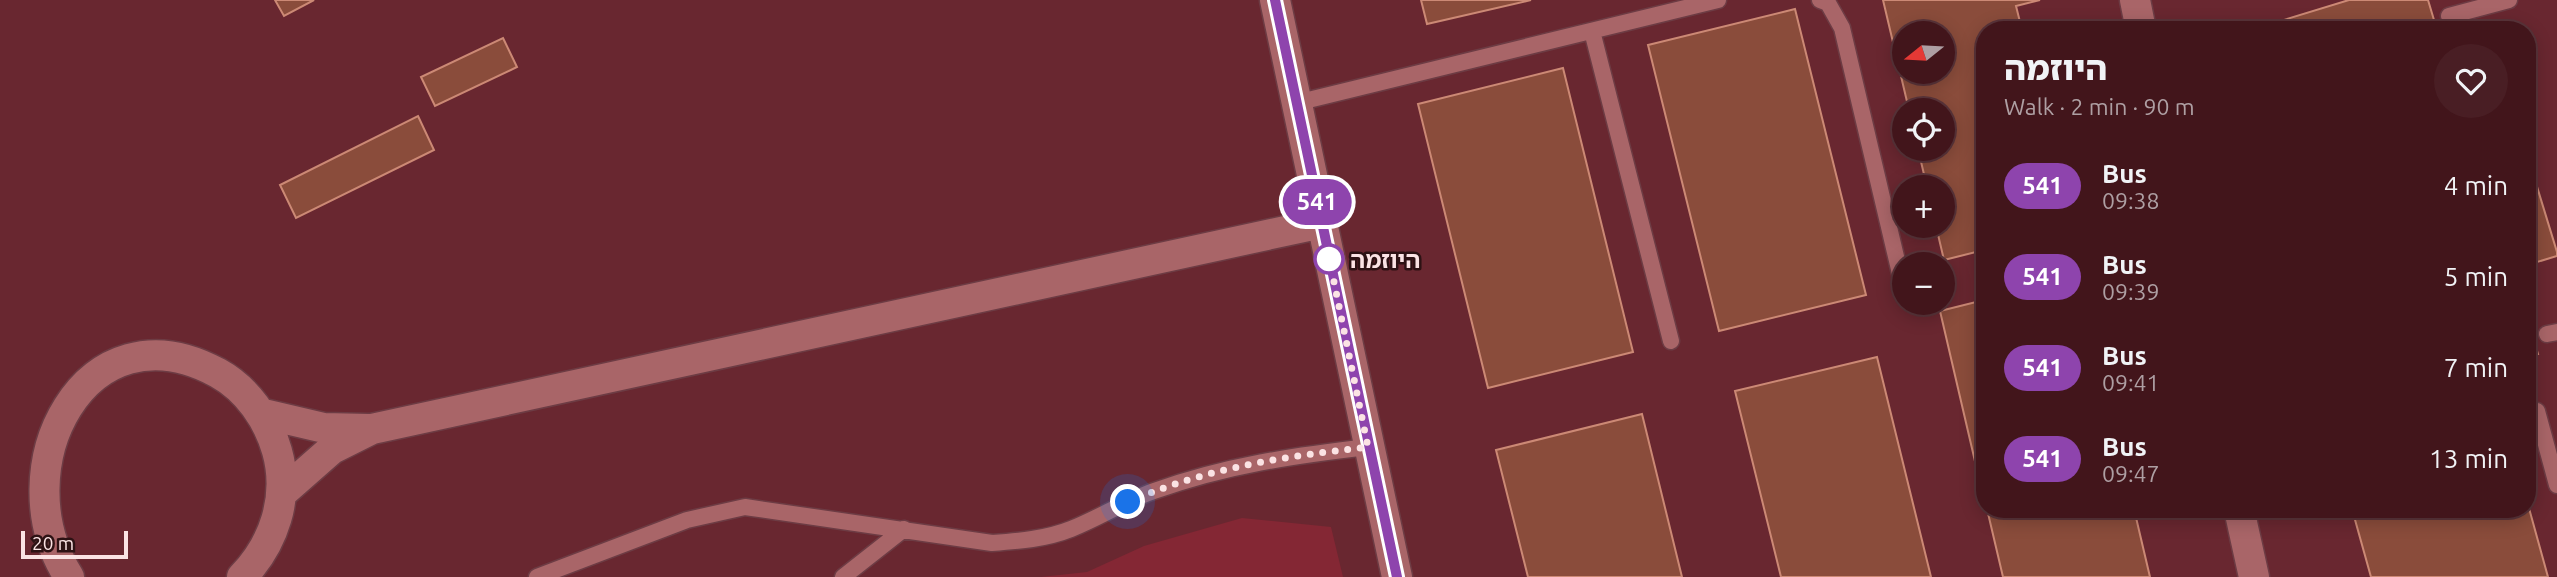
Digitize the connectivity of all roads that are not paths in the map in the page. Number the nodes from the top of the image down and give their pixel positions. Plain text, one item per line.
1 (1275, 0) edge
2 (1718, 0) edge
3 (1820, 0) edge
4 (2135, 0) edge
5 (2509, 0) edge
6 (2449, 16) dead end
7 (2139, 21) edge
8 (1592, 31) junction
9 (1296, 103) junction
10 (1322, 223) junction
11 (1895, 252) edge
12 (1671, 341) dead end
13 (2536, 411) edge
14 (260, 413) junction
15 (372, 429) junction
16 (1368, 447) junction
17 (2557, 485) edge
18 (282, 493) junction
19 (2241, 518) edge
20 (904, 529) junction
21 (69, 577) edge
22 (242, 577) edge
23 (537, 577) edge
24 (843, 577) edge
25 (1397, 577) edge
26 (2255, 577) edge

1 - 9 street
2 - 8 lane
3 - 11 lane
4 - 7 street
5 - 6 lane
8 - 9 lane
8 - 12 lane
9 - 10 street
10 - 15 street
10 - 16 street
13 - 17 lane
14 - 15 street
14 - 18 street
14 - 21 street
15 - 18 street
16 - 20 lane
16 - 25 street
18 - 22 street
19 - 26 street
20 - 23 lane
20 - 24 lane

